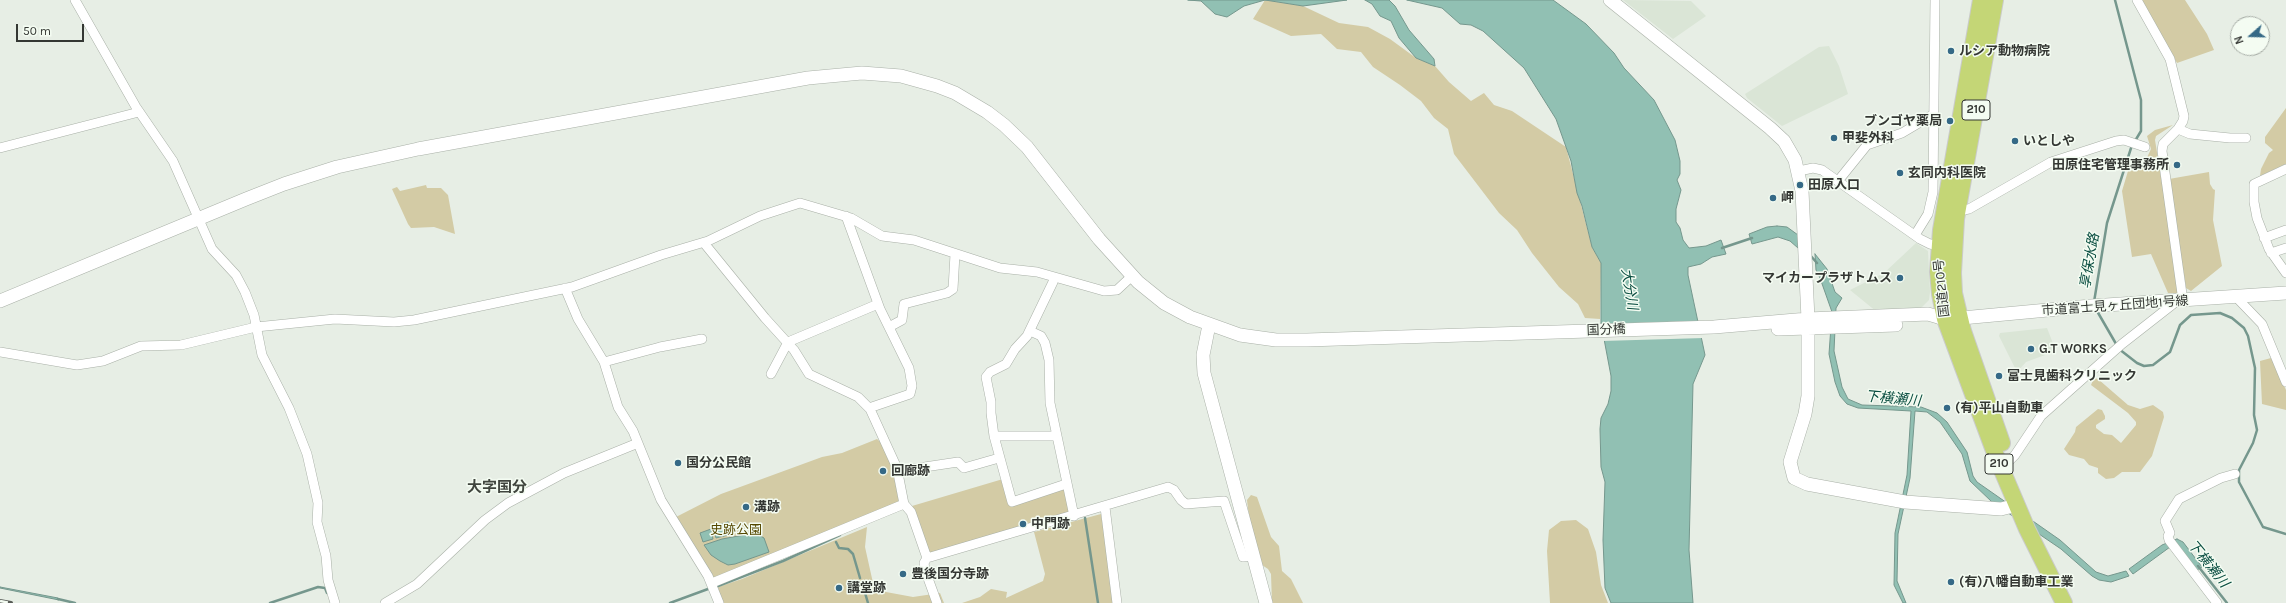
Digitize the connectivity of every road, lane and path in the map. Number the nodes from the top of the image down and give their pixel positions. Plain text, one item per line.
1 (75, 0) edge
2 (1610, 0) edge
3 (1935, 0) edge
4 (1981, 0) edge
5 (1995, 0) edge
6 (2136, 0) edge
7 (139, 112) junction
8 (1934, 114) junction
9 (2178, 129) junction
10 (2246, 138) dead end
11 (2144, 147) dead end
12 (0, 148) edge
13 (2286, 169) edge
14 (1798, 171) junction
15 (1838, 181) junction
16 (1958, 211) junction
17 (846, 216) junction
18 (200, 219) junction
19 (2286, 230) edge
20 (1915, 235) junction
21 (2264, 238) junction
22 (704, 243) junction
23 (1939, 246) junction
24 (2286, 248) edge
25 (2271, 253) junction
26 (955, 254) junction
27 (2286, 273) edge
28 (1132, 276) junction
29 (1053, 282) dead end
30 (565, 288) junction
31 (2286, 293) edge
32 (2236, 297) junction
33 (0, 301) edge
34 (2180, 301) junction
35 (878, 304) junction
36 (1952, 320) junction
37 (1808, 324) junction
38 (1827, 324) joint
39 (1209, 326) junction
40 (256, 327) junction
41 (889, 327) junction
42 (1030, 331) junction
43 (702, 339) dead end
44 (788, 342) junction
45 (0, 352) edge
46 (604, 362) junction
47 (771, 374) dead end
48 (2286, 382) edge
49 (869, 408) junction
50 (994, 436) junction
51 (1057, 436) junction
52 (638, 443) junction
53 (999, 458) junction
54 (2009, 461) junction
55 (898, 471) junction
56 (2235, 474) dead end
57 (1066, 484) junction
58 (904, 504) junction
59 (2017, 506) junction
60 (1105, 507) junction
61 (1074, 516) junction
62 (1254, 556) junction
63 (927, 558) junction
64 (712, 583) junction
65 (335, 603) edge
66 (385, 603) edge
67 (719, 603) edge
68 (937, 603) edge
69 (1117, 603) edge
70 (1266, 603) edge
71 (2065, 603) edge
72 (2217, 603) edge

1 - 7 street
2 - 14 street
3 - 8 street
4 - 23 highway, 国道210号 / 210
5 - 16 highway, 国道210号 / 210
6 - 9 street
7 - 12 street
7 - 18 street
8 - 15 street
8 - 20 street
9 - 10 street
9 - 34 street
11 - 16 street
13 - 21 street
14 - 15 street
14 - 37 street
15 - 20 street
16 - 36 highway, 国道210号 / 210
17 - 22 street
17 - 26 street
17 - 35 street
18 - 28 street, 国分橋
18 - 33 street, 国分橋
18 - 40 street
19 - 21 street
20 - 23 street
21 - 25 street
22 - 30 street
22 - 44 street
23 - 36 highway, 国道210号 / 210
24 - 25 street
25 - 27 street
26 - 28 street
26 - 41 street
28 - 39 street, 国分橋
29 - 42 street
30 - 40 street
30 - 46 street
31 - 32 street, 市道富士見ヶ丘団地1号線
32 - 34 street, 市道富士見ヶ丘団地1号線
32 - 48 street
34 - 36 street, 市道富士見ヶ丘団地1号線
34 - 54 street
35 - 41 street
35 - 44 street
36 - 38 street, 市道富士見ヶ丘団地1号線
36 - 54 highway, 国道210号 / 210
36 - 59 highway, 国道210号 / 210
37 - 38 street, 国分橋
37 - 39 street, 国分橋
37 - 59 street
39 - 62 street
40 - 45 street
40 - 65 street
41 - 49 street
42 - 50 street
42 - 51 street
43 - 46 street
44 - 47 street
44 - 49 street
46 - 52 street
49 - 55 street
50 - 51 street
50 - 53 street
51 - 57 street
52 - 64 street
52 - 66 street
53 - 55 street
53 - 57 street
54 - 71 highway, 国道210号 / 210
55 - 58 street
56 - 72 street
57 - 61 street
58 - 63 street
58 - 64 street
59 - 71 highway, 国道210号 / 210
60 - 61 street
60 - 62 street
60 - 69 street
61 - 63 street
62 - 70 street
63 - 68 street
64 - 67 street

